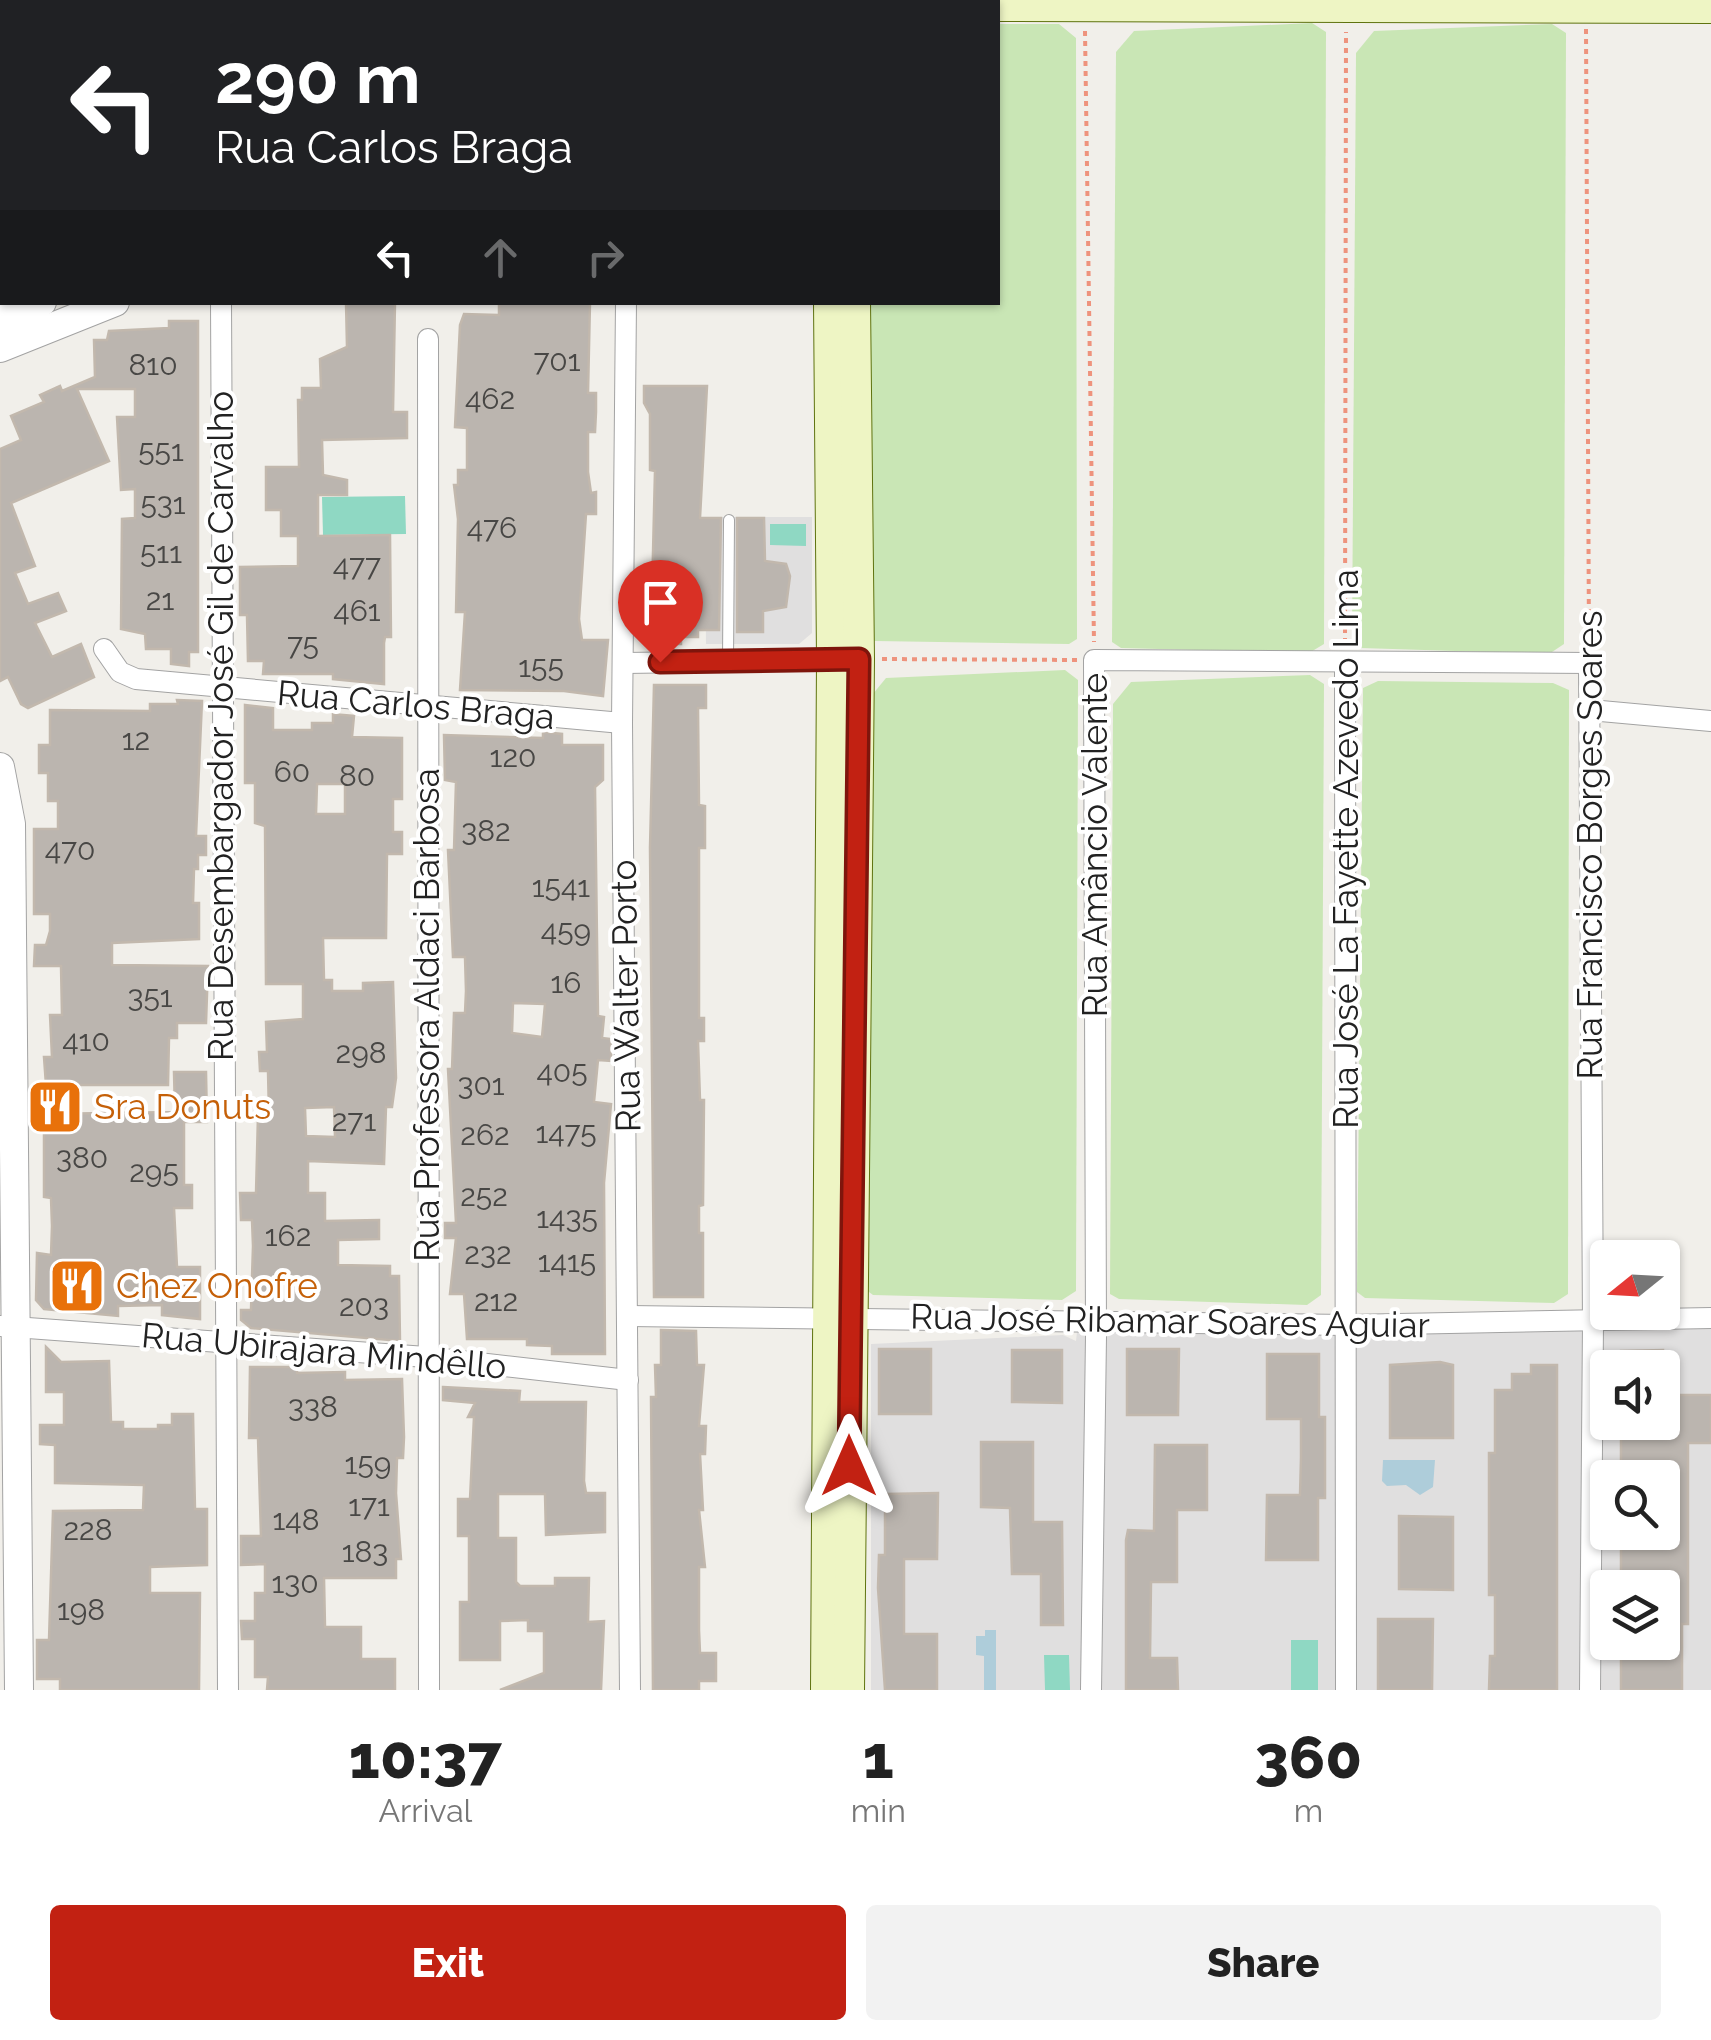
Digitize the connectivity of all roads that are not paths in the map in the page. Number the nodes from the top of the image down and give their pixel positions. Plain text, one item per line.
1 (1085, 3) edge
2 (1586, 5) edge
3 (1000, 6) edge
4 (1711, 8) edge
5 (96, 305) edge
6 (221, 305) edge
7 (626, 305) edge
8 (829, 305) edge
9 (855, 305) edge
10 (37, 314) edge
11 (0, 320) edge
12 (428, 339) dead end
13 (0, 348) edge
14 (844, 484) junction
15 (729, 520) dead end
16 (104, 649) dead end
17 (845, 660) junction
18 (625, 662) junction
19 (728, 662) junction
20 (1345, 665) junction
21 (220, 686) junction
22 (428, 708) junction
23 (1590, 710) junction
24 (1711, 720) edge
25 (622, 723) junction
26 (0, 768) edge
27 (1593, 1240) edge
28 (629, 1316) junction
29 (838, 1318) junction
30 (1711, 1318) edge
31 (1096, 1319) junction
32 (1680, 1319) edge
33 (1590, 1323) edge
34 (10, 1325) edge
35 (1347, 1325) junction
36 (1593, 1330) edge
37 (223, 1342) junction
38 (426, 1356) junction
39 (628, 1380) junction
40 (838, 1679) edge
41 (19, 1690) edge
42 (228, 1690) edge
43 (429, 1690) edge
44 (630, 1690) edge
45 (1091, 1690) edge
46 (1346, 1690) edge
47 (1590, 1690) edge

1 - 2 main road
1 - 3 main road
2 - 4 main road
5 - 10 street
6 - 21 street, Rua Desembargador José Gil de Carvalho
7 - 18 street, Rua Walter Porto
8 - 14 main road
9 - 14 main road
10 - 11 street
10 - 13 street
12 - 22 street, Rua Professora Aldaci Barbosa
14 - 17 main road
15 - 19 lane
16 - 21 street, Rua Carlos Braga
17 - 19 street
17 - 29 main road
18 - 19 street
18 - 25 street, Rua Walter Porto
20 - 23 street, Rua Francisco Borges Soares
20 - 31 street, Rua Amâncio Valente
20 - 35 street, Rua José La Fayette Azevedo Lima
21 - 22 street, Rua Carlos Braga
21 - 37 street, Rua Desembargador José Gil de Carvalho
22 - 25 street, Rua Carlos Braga
22 - 38 street, Rua Professora Aldaci Barbosa
23 - 24 street
23 - 27 street, Rua Francisco Borges Soares
25 - 28 street, Rua Walter Porto
26 - 34 street
28 - 29 street, Rua José Ribamar Soares Aguiar
28 - 39 street, Rua Walter Porto
29 - 31 street, Rua José Ribamar Soares Aguiar
29 - 40 main road
30 - 32 street, Rua José Ribamar Soares Aguiar
31 - 35 street, Rua José Ribamar Soares Aguiar
31 - 45 street, Rua Amâncio Valente
33 - 35 street, Rua José Ribamar Soares Aguiar
34 - 37 street, Rua Ubirajara Mindêllo
34 - 41 street
35 - 46 street, Rua José La Fayette Azevedo Lima
36 - 47 street, Rua Francisco Borges Soares
37 - 38 street, Rua Ubirajara Mindêllo
37 - 42 street, Rua Desembargador José Gil de Carvalho
38 - 39 street, Rua Ubirajara Mindêllo
38 - 43 street, Rua Professora Aldaci Barbosa
39 - 44 street, Rua Walter Porto

